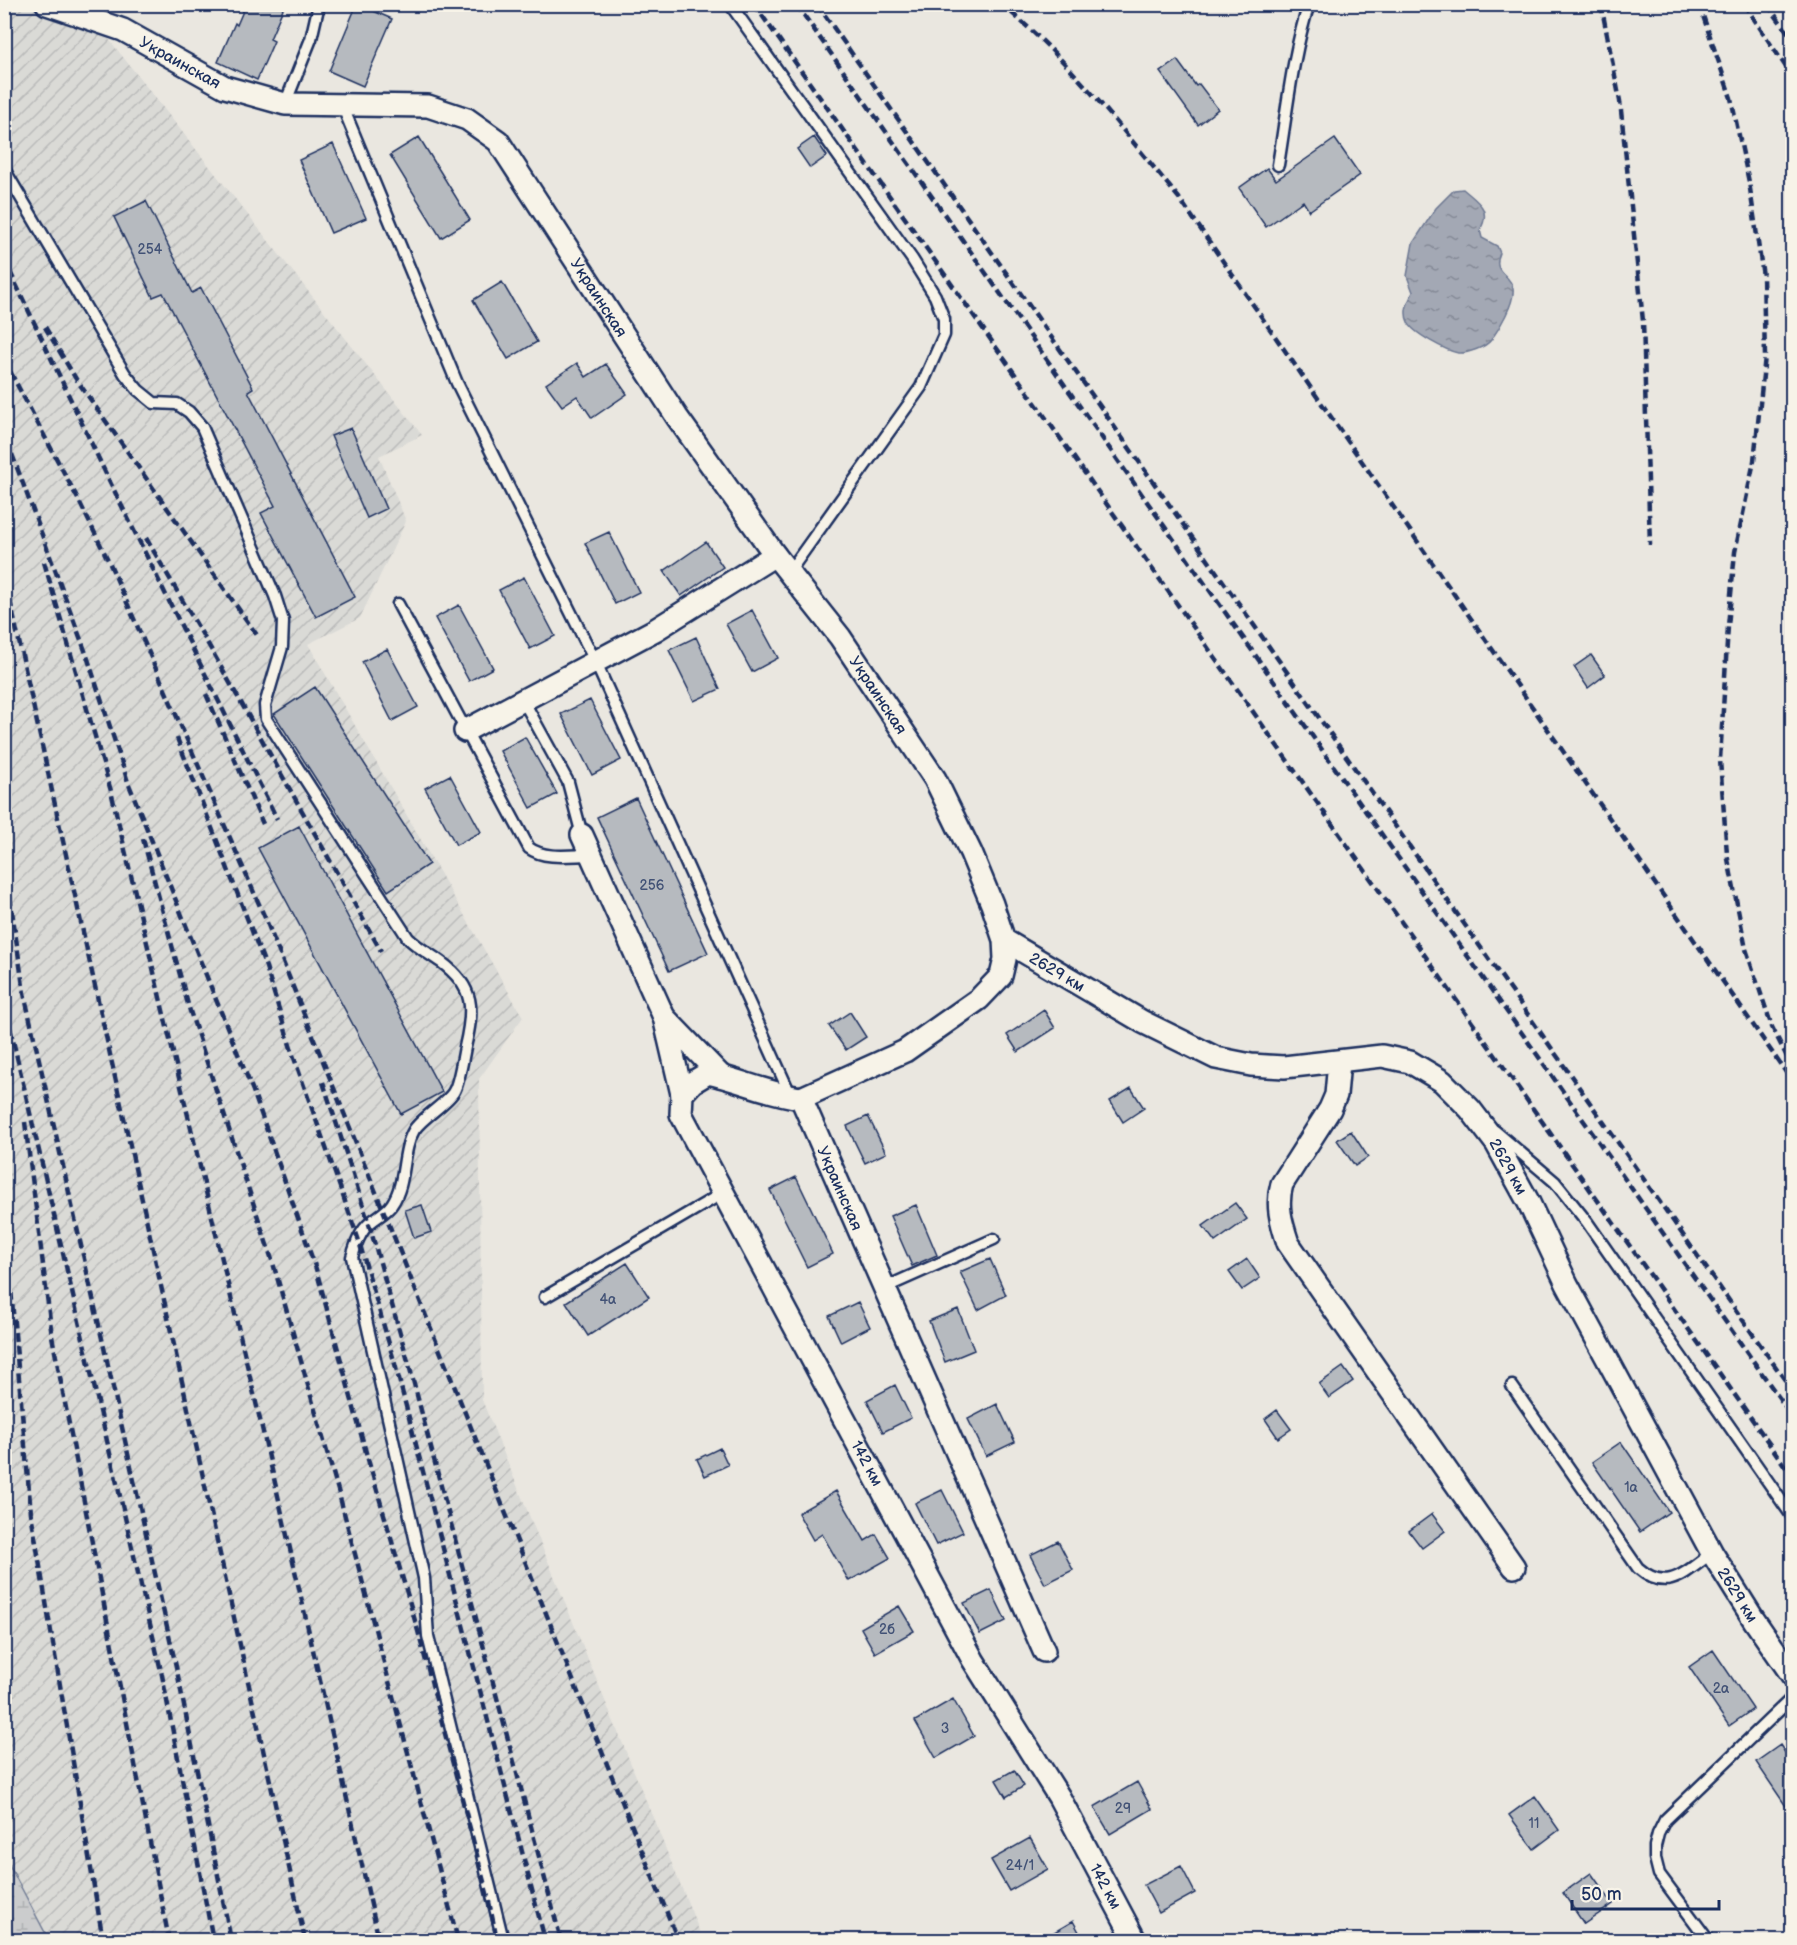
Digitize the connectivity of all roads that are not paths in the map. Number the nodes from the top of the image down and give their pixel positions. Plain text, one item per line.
1 (46, 4) edge
2 (319, 4) edge
3 (730, 4) edge
4 (1309, 4) edge
5 (285, 104) junction
6 (342, 105) junction
7 (1278, 165) dead end
8 (4, 169) edge
9 (775, 555) junction
10 (789, 572) junction
11 (398, 603) dead end
12 (596, 661) junction
13 (523, 700) junction
14 (465, 731) junction
15 (582, 835) joint
16 (591, 855) junction
17 (1004, 940) junction
18 (664, 1017) junction
19 (1339, 1062) junction
20 (721, 1076) junction
21 (682, 1094) junction
22 (796, 1098) junction
23 (1470, 1109) junction
24 (723, 1193) junction
25 (994, 1239) dead end
26 (885, 1288) junction
27 (545, 1297) dead end
28 (1512, 1386) dead end
29 (1792, 1516) edge
30 (1712, 1553) junction
31 (1514, 1567) dead end
32 (1044, 1651) dead end
33 (1792, 1675) edge
34 (1792, 1698) edge
35 (504, 1941) edge
36 (1135, 1941) edge
37 (1708, 1941) edge

1 - 5 street, Украинская
2 - 5 lane
3 - 10 lane
4 - 7 lane
5 - 6 street, Украинская
6 - 9 street, Украинская
6 - 12 lane
8 - 35 lane
9 - 10 street, Украинская
9 - 12 street
10 - 17 street, Украинская
11 - 14 lane
12 - 13 street
12 - 22 lane
13 - 14 street
13 - 15 lane
14 - 16 lane
15 - 16 street
16 - 18 street
17 - 19 street, 2629 км
17 - 22 street, Украинская
18 - 20 street
18 - 21 street, 142 км
19 - 23 street, 2629 км
19 - 31 street
20 - 21 street
20 - 22 street
21 - 24 street, 142 км
22 - 26 street, Украинская
23 - 29 lane
23 - 30 street, 2629 км
24 - 27 lane
24 - 36 street, 142 км
25 - 26 lane
26 - 32 street, Украинская
28 - 30 lane
30 - 33 street, 2629 км
34 - 37 lane

